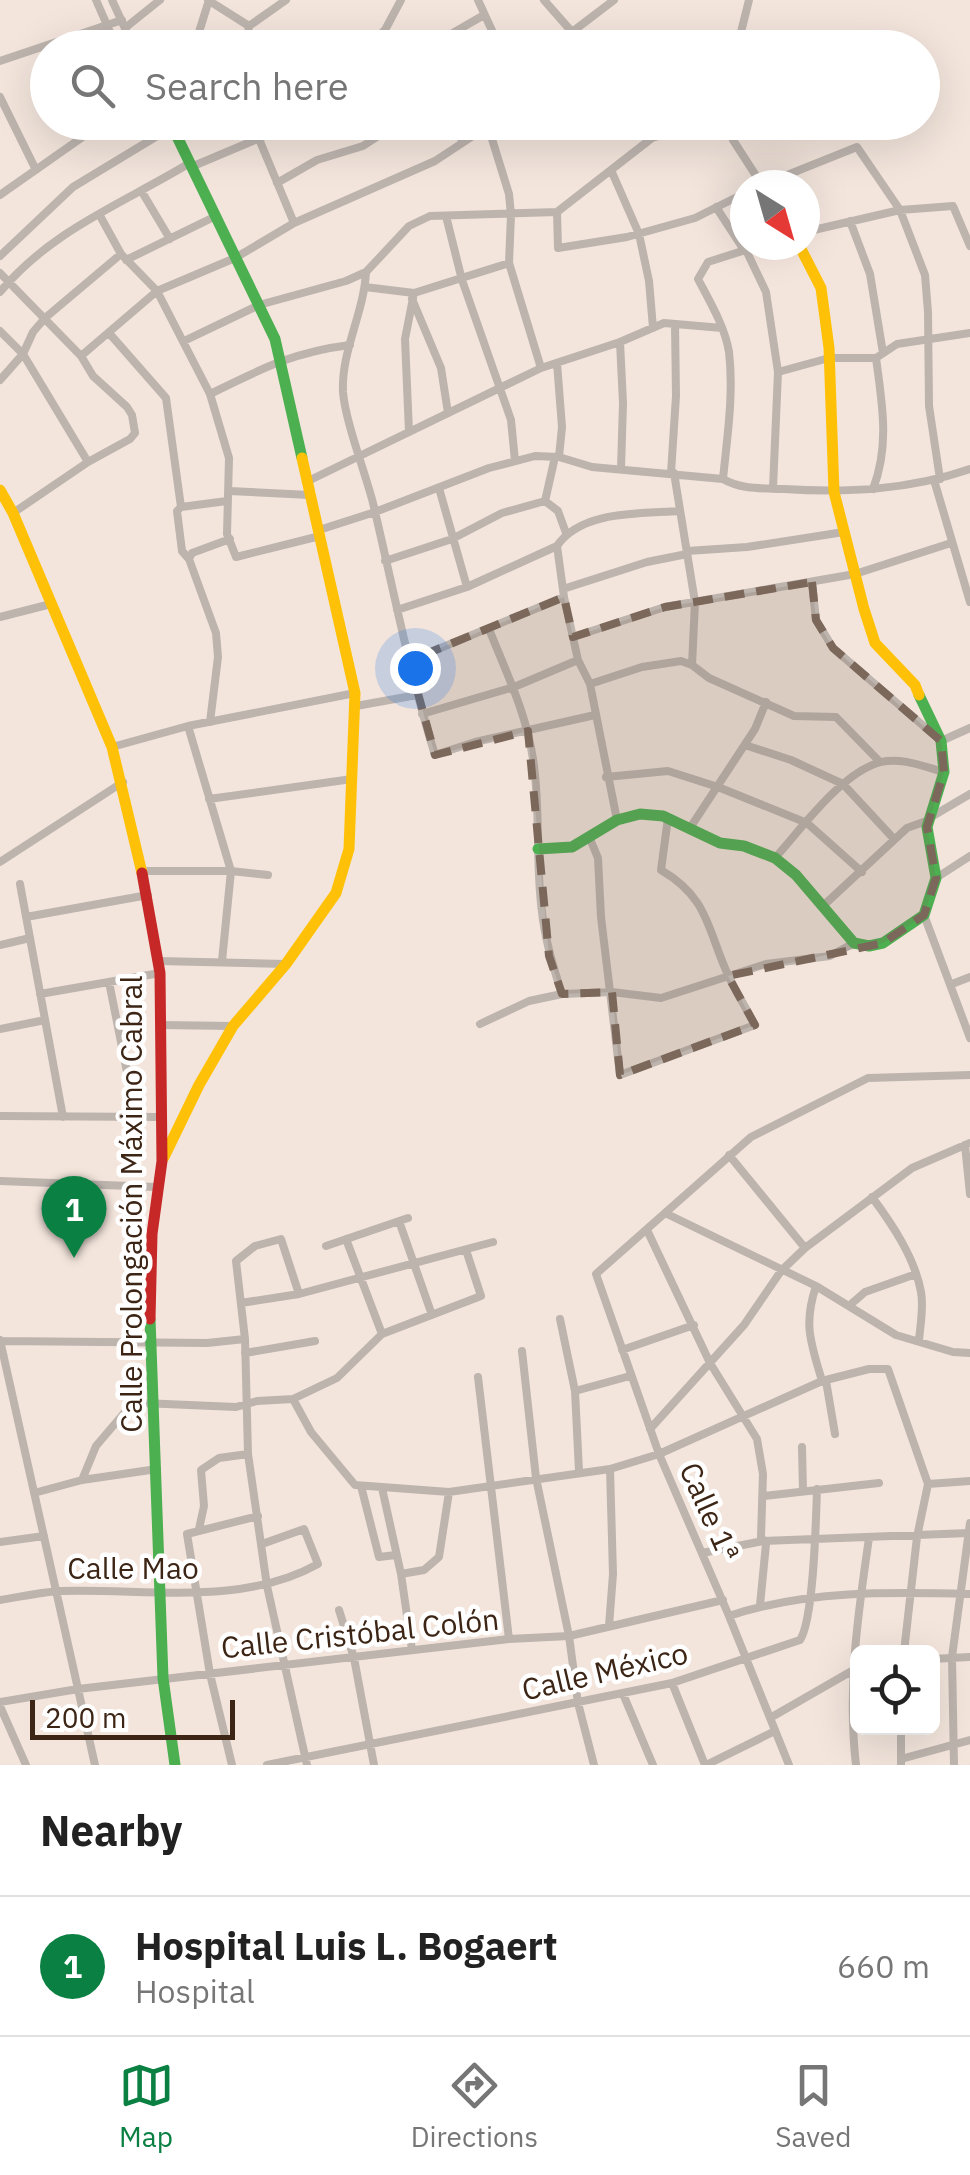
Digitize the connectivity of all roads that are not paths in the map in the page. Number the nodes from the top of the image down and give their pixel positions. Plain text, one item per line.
1 (96, 0) edge
2 (112, 0) edge
3 (160, 0) edge
4 (209, 0) edge
5 (286, 0) edge
6 (401, 0) edge
7 (478, 0) edge
8 (544, 0) edge
9 (614, 0) edge
10 (749, 0) edge
11 (484, 15) junction
12 (123, 24) junction
13 (107, 26) junction
14 (249, 26) junction
15 (96, 30) edge
16 (109, 30) edge
17 (126, 30) edge
18 (200, 30) edge
19 (248, 30) edge
20 (385, 30) edge
21 (458, 30) edge
22 (491, 30) edge
23 (570, 30) edge
24 (575, 30) edge
25 (742, 30) edge
26 (30, 52) edge
27 (0, 61) edge
28 (0, 97) edge
29 (77, 140) edge
30 (147, 140) edge
31 (179, 140) edge
32 (255, 140) edge
33 (258, 140) edge
34 (372, 140) edge
35 (466, 140) edge
36 (495, 140) edge
37 (650, 140) edge
38 (733, 140) edge
39 (463, 142) joint
40 (189, 165) junction
41 (36, 170) junction
42 (612, 170) junction
43 (752, 170) edge
44 (800, 170) edge
45 (276, 183) junction
46 (142, 192) junction
47 (0, 194) edge
48 (730, 200) edge
49 (716, 207) junction
50 (900, 210) junction
51 (557, 212) junction
52 (99, 214) junction
53 (511, 214) junction
54 (446, 216) junction
55 (214, 217) junction
56 (850, 221) junction
57 (294, 223) junction
58 (730, 228) edge
59 (820, 228) edge
60 (638, 234) junction
61 (170, 239) junction
62 (970, 246) edge
63 (730, 255) edge
64 (0, 256) edge
65 (124, 257) junction
66 (235, 258) junction
67 (750, 260) edge
68 (807, 260) edge
69 (509, 264) junction
70 (366, 272) junction
71 (0, 274) edge
72 (462, 280) junction
73 (8, 282) junction
74 (365, 287) junction
75 (157, 291) junction
76 (0, 292) edge
77 (413, 296) junction
78 (258, 305) junction
79 (45, 318) junction
80 (675, 324) junction
81 (653, 328) junction
82 (722, 328) junction
83 (0, 331) edge
84 (970, 333) edge
85 (109, 334) junction
86 (929, 339) junction
87 (184, 341) junction
88 (620, 342) junction
89 (350, 345) junction
90 (23, 354) junction
91 (879, 355) junction
92 (81, 356) junction
93 (829, 358) junction
94 (281, 359) junction
95 (557, 363) junction
96 (542, 368) junction
97 (778, 372) junction
98 (0, 380) edge
99 (500, 388) junction
100 (210, 394) junction
101 (448, 413) junction
102 (409, 432) junction
103 (361, 456) junction
104 (557, 457) junction
105 (515, 461) junction
106 (88, 462) junction
107 (621, 469) junction
108 (970, 469) edge
109 (673, 473) junction
110 (723, 479) junction
111 (937, 480) junction
112 (308, 488) junction
113 (440, 488) junction
114 (773, 488) junction
115 (873, 489) junction
116 (0, 490) edge
117 (228, 491) junction
118 (834, 492) junction
119 (545, 500) junction
120 (227, 502) junction
121 (181, 507) junction
122 (680, 511) junction
123 (375, 512) junction
124 (13, 513) junction
125 (566, 532) junction
126 (844, 532) junction
127 (320, 533) junction
128 (230, 539) junction
129 (452, 539) junction
130 (951, 543) junction
131 (557, 546) junction
132 (687, 553) junction
133 (189, 560) junction
134 (385, 561) junction
135 (855, 574) junction
136 (812, 582) junction
137 (466, 587) junction
138 (563, 593) junction
139 (695, 602) junction
140 (970, 602) edge
141 (51, 604) junction
142 (397, 610) junction
143 (0, 617) edge
144 (489, 628) junction
145 (572, 637) junction
146 (578, 660) junction
147 (409, 661) junction
148 (692, 665) junction
149 (590, 684) junction
150 (514, 687) junction
151 (416, 695) junction
152 (355, 699) junction
153 (766, 702) junction
154 (422, 714) junction
155 (595, 715) junction
156 (210, 722) junction
157 (188, 726) junction
158 (970, 728) edge
159 (528, 731) junction
160 (941, 742) junction
161 (745, 745) junction
162 (112, 748) junction
163 (880, 762) junction
164 (944, 772) junction
165 (606, 777) junction
166 (352, 779) junction
167 (122, 782) junction
168 (843, 784) junction
169 (718, 787) junction
170 (970, 794) edge
171 (209, 799) junction
172 (668, 818) junction
173 (930, 818) junction
174 (617, 820) junction
175 (807, 823) junction
176 (690, 828) junction
177 (894, 839) junction
178 (590, 840) junction
179 (538, 849) junction
180 (970, 856) edge
181 (775, 858) junction
182 (0, 862) edge
183 (142, 870) junction
184 (231, 871) junction
185 (862, 872) junction
186 (268, 876) dead end
187 (936, 878) junction
188 (20, 884) dead end
189 (148, 894) junction
190 (824, 905) junction
191 (924, 915) junction
192 (26, 917) junction
193 (30, 938) junction
194 (854, 942) junction
195 (0, 945) edge
196 (222, 961) junction
197 (286, 964) junction
198 (159, 967) junction
199 (728, 976) junction
200 (970, 977) edge
201 (109, 982) junction
202 (952, 984) junction
203 (612, 992) junction
204 (40, 994) junction
205 (562, 994) junction
206 (45, 1020) junction
207 (480, 1024) dead end
208 (160, 1025) junction
209 (233, 1026) junction
210 (0, 1029) edge
211 (970, 1038) edge
212 (970, 1075) edge
213 (0, 1116) edge
214 (136, 1116) junction
215 (159, 1116) junction
216 (62, 1117) junction
217 (967, 1144) edge
218 (729, 1155) junction
219 (162, 1161) junction
220 (0, 1181) edge
221 (156, 1187) junction
222 (970, 1194) edge
223 (872, 1197) junction
224 (665, 1213) junction
225 (648, 1230) junction
226 (346, 1239) junction
227 (493, 1242) dead end
228 (326, 1246) dead end
229 (805, 1248) junction
230 (466, 1250) junction
231 (414, 1264) junction
232 (780, 1271) junction
233 (916, 1274) junction
234 (362, 1277) junction
235 (816, 1286) junction
236 (299, 1294) junction
237 (242, 1303) junction
238 (850, 1305) junction
239 (432, 1315) junction
240 (560, 1318) dead end
241 (694, 1325) junction
242 (382, 1334) junction
243 (244, 1339) junction
244 (0, 1340) edge
245 (314, 1341) dead end
246 (152, 1342) junction
247 (918, 1342) junction
248 (622, 1350) junction
249 (522, 1351) dead end
250 (245, 1353) junction
251 (970, 1353) edge
252 (710, 1363) junction
253 (478, 1376) dead end
254 (630, 1376) junction
255 (824, 1381) junction
256 (11, 1389) junction
257 (575, 1390) junction
258 (0, 1392) edge
259 (294, 1398) junction
260 (246, 1405) junction
261 (154, 1406) junction
262 (745, 1416) junction
263 (650, 1429) junction
264 (835, 1434) dead end
265 (802, 1447) dead end
266 (248, 1454) junction
267 (659, 1454) junction
268 (157, 1469) junction
269 (610, 1469) junction
270 (579, 1471) junction
271 (536, 1478) junction
272 (82, 1480) junction
273 (970, 1481) edge
274 (879, 1482) dead end
275 (928, 1484) junction
276 (493, 1485) junction
277 (361, 1486) junction
278 (382, 1488) junction
279 (816, 1489) junction
280 (803, 1491) junction
281 (449, 1492) junction
282 (34, 1493) junction
283 (764, 1496) junction
284 (258, 1516) junction
285 (970, 1523) edge
286 (199, 1530) junction
287 (969, 1534) edge
288 (44, 1536) junction
289 (917, 1537) junction
290 (870, 1538) junction
291 (816, 1539) junction
292 (763, 1541) junction
293 (0, 1542) edge
294 (262, 1544) junction
295 (702, 1553) junction
296 (396, 1555) junction
297 (401, 1574) junction
298 (267, 1586) junction
299 (161, 1590) junction
300 (910, 1591) junction
301 (56, 1592) junction
302 (196, 1592) junction
303 (861, 1593) junction
304 (959, 1594) junction
305 (970, 1594) edge
306 (809, 1599) junction
307 (0, 1600) edge
308 (723, 1600) junction
309 (760, 1605) junction
310 (340, 1610) dead end
311 (730, 1616) junction
312 (608, 1626) junction
313 (569, 1636) junction
314 (510, 1640) junction
315 (858, 1645) edge
316 (905, 1645) edge
317 (412, 1650) junction
318 (952, 1657) junction
319 (970, 1657) edge
320 (354, 1658) junction
321 (745, 1658) junction
322 (940, 1658) edge
323 (284, 1667) junction
324 (850, 1671) edge
325 (210, 1674) junction
326 (161, 1679) junction
327 (672, 1684) junction
328 (78, 1689) junction
329 (623, 1694) junction
330 (578, 1703) junction
331 (0, 1704) edge
332 (770, 1718) junction
333 (775, 1731) junction
334 (852, 1735) edge
335 (902, 1735) edge
336 (970, 1740) edge
337 (370, 1744) junction
338 (951, 1744) junction
339 (306, 1761) edge
340 (901, 1762) edge
341 (26, 1765) edge
342 (95, 1765) edge
343 (175, 1765) edge
344 (232, 1765) edge
345 (267, 1765) edge
346 (374, 1765) edge
347 (594, 1765) edge
348 (652, 1765) edge
349 (706, 1765) edge
350 (789, 1765) edge
351 (856, 1765) edge
352 (954, 1765) edge

1 - 13 street
2 - 12 street
3 - 12 street
4 - 14 street
4 - 18 street
5 - 14 street
6 - 20 street
7 - 11 street
8 - 23 street
9 - 24 street
10 - 25 street
11 - 21 street
11 - 22 street
12 - 13 street
12 - 17 street
13 - 15 street
13 - 16 street
14 - 19 street
26 - 27 street
28 - 41 street
29 - 41 street
30 - 64 street
31 - 40 street
32 - 40 street
33 - 45 street
34 - 45 street
35 - 39 street
36 - 53 street
37 - 42 street
38 - 43 street
39 - 57 street
40 - 46 street
40 - 55 street
41 - 47 street
42 - 51 street
42 - 60 street
44 - 50 street
45 - 57 street
46 - 52 street
46 - 61 street
48 - 49 street
49 - 58 street
49 - 60 street
50 - 56 street
50 - 62 street
50 - 86 street
51 - 53 street
51 - 60 street
52 - 65 street
52 - 73 street
53 - 54 street
53 - 69 street
54 - 70 street
54 - 72 street
55 - 61 street
55 - 66 street
56 - 59 street
56 - 91 street
57 - 66 street
60 - 81 street
61 - 65 street
63 - 82 street
65 - 75 street
65 - 79 street
66 - 75 street
66 - 78 street
67 - 97 street
68 - 93 street
69 - 72 street
69 - 96 street
70 - 74 street
70 - 78 street
71 - 73 street
72 - 77 street
72 - 99 street
73 - 76 street
73 - 79 street
74 - 77 street
74 - 89 street
75 - 85 street
75 - 87 street
77 - 101 street
77 - 102 street
78 - 87 street
78 - 94 street
79 - 90 street
79 - 92 street
80 - 81 street
80 - 82 street
80 - 109 street
81 - 88 street
82 - 110 street
83 - 90 street
84 - 86 street
85 - 92 street
85 - 121 street
86 - 91 street
86 - 111 street
87 - 100 street
88 - 95 street
88 - 107 street
89 - 94 street
89 - 103 street
90 - 98 street
90 - 106 street
91 - 93 street
91 - 115 street
92 - 106 street
93 - 97 street
93 - 118 street
94 - 100 street
94 - 112 street
95 - 96 street
95 - 104 street
96 - 99 street
97 - 114 street
99 - 101 street
99 - 105 street
100 - 117 street
101 - 102 street
102 - 103 street
103 - 112 street
103 - 123 street
104 - 105 street
104 - 107 street
104 - 119 street
105 - 113 street
106 - 124 street
107 - 109 street
108 - 111 street
109 - 110 street
109 - 122 street
110 - 114 street
111 - 115 street
111 - 130 street
112 - 117 street
112 - 127 street
113 - 123 street
113 - 129 street
114 - 118 street
115 - 118 street
116 - 124 street, Calle Prolongación Máximo Cabral
117 - 120 street
118 - 126 street
119 - 125 street
119 - 129 street
120 - 121 street
120 - 128 street
121 - 133 street
122 - 125 street
122 - 132 street
123 - 127 street
123 - 134 street
124 - 141 street, Calle Prolongación Máximo Cabral
125 - 131 street
126 - 132 street
126 - 135 street
127 - 128 street
127 - 152 street
128 - 133 street
129 - 134 street
129 - 137 street
130 - 135 street
130 - 140 street
131 - 137 street
131 - 138 street
132 - 138 street
132 - 139 street
133 - 156 street
134 - 142 street
135 - 136 street
135 - 160 street
136 - 139 street
136 - 160 street
137 - 142 street
138 - 144 street
138 - 145 street
139 - 145 street
139 - 148 street
141 - 143 street
141 - 162 street, Calle Prolongación Máximo Cabral
142 - 147 street
144 - 147 street
144 - 150 street
145 - 146 street
146 - 149 street
146 - 150 street
147 - 151 street
148 - 149 street
148 - 153 street
149 - 155 street
150 - 154 street
150 - 159 street
151 - 152 street
151 - 154 street
152 - 156 street
152 - 166 street
153 - 161 street
153 - 163 street
154 - 159 street
155 - 159 street
155 - 165 street
156 - 157 street
157 - 162 street
157 - 171 street
158 - 160 street
159 - 179 street
160 - 164 street
161 - 168 street
161 - 169 street
162 - 167 street, Calle Prolongación Máximo Cabral
163 - 164 street
163 - 168 street
164 - 173 street
165 - 169 street
165 - 174 street
166 - 171 street
166 - 197 street
167 - 182 street
167 - 183 street, Calle Prolongación Máximo Cabral
168 - 175 street
168 - 177 street
169 - 175 street
169 - 176 street
170 - 173 street
171 - 184 street
172 - 174 street
172 - 176 street
172 - 199 street
173 - 177 street
173 - 187 street
174 - 178 street
175 - 181 street
175 - 185 street
176 - 181 street
177 - 185 street
178 - 179 street
178 - 203 street
179 - 205 street
180 - 187 street
181 - 190 street
183 - 184 street
183 - 189 street, Calle Prolongación Máximo Cabral
184 - 186 street
184 - 196 street
185 - 190 street
187 - 191 street
188 - 192 street
189 - 192 street
189 - 198 street, Calle Prolongación Máximo Cabral
190 - 194 street
191 - 194 street
191 - 202 street
192 - 193 street
193 - 195 street
193 - 204 street
194 - 199 street
196 - 197 street
196 - 198 street
197 - 209 street
198 - 201 street
198 - 208 street, Calle Prolongación Máximo Cabral
199 - 203 street
199 - 203 street
200 - 202 street
201 - 204 street
201 - 214 street
202 - 211 street
203 - 205 street
204 - 206 street
205 - 207 street
206 - 210 street
206 - 216 street
208 - 209 street
208 - 215 street, Calle Prolongación Máximo Cabral
209 - 219 street
212 - 218 street
213 - 216 street
214 - 215 street
214 - 216 street
215 - 219 street, Calle Prolongación Máximo Cabral
217 - 222 street
217 - 223 street
218 - 224 street
218 - 229 street
219 - 221 street, Calle Prolongación Máximo Cabral
220 - 221 street
221 - 246 street, Calle Prolongación Máximo Cabral
223 - 229 street
223 - 233 street
224 - 225 street
224 - 232 street
225 - 241 street
225 - 248 street, Calle 1ª
226 - 228 street
226 - 231 street
226 - 234 street
227 - 230 street
229 - 232 street
230 - 231 street
230 - 239 street
231 - 234 street
231 - 239 street
232 - 235 street
232 - 252 street
233 - 238 street
233 - 247 street
234 - 236 street
234 - 242 street
235 - 238 street
235 - 255 street
236 - 237 street
236 - 237 street
237 - 243 street
238 - 247 street
239 - 242 street
240 - 257 street
241 - 248 street
241 - 252 street
242 - 259 street
243 - 246 street
243 - 250 street
244 - 246 street
244 - 256 street
245 - 250 street
246 - 261 street, Calle Prolongación Máximo Cabral
247 - 251 street
248 - 254 street, Calle 1ª
249 - 271 street
250 - 260 street
252 - 262 street
252 - 263 street
253 - 276 street
254 - 257 street
254 - 263 street, Calle 1ª
255 - 262 street
255 - 264 street
255 - 275 street
256 - 258 street
256 - 282 street
257 - 270 street
259 - 260 street
259 - 277 street
260 - 261 street
260 - 266 street
261 - 268 street, Calle Prolongación Máximo Cabral
261 - 272 street
262 - 267 street
262 - 283 street
263 - 267 street, Calle 1ª
265 - 280 street
266 - 284 street
266 - 286 street
267 - 269 street
267 - 295 street, Calle 1ª
268 - 272 street
268 - 299 street, Calle Prolongación Máximo Cabral
269 - 270 street
269 - 312 street
270 - 271 street
271 - 276 street
271 - 313 street
272 - 282 street
273 - 275 street
274 - 279 street
275 - 289 street
276 - 281 street
276 - 314 street
277 - 278 street
277 - 296 street
278 - 281 street
278 - 296 street
279 - 280 street
279 - 291 street, Calle México
280 - 283 street
281 - 297 street
282 - 288 street
283 - 292 street
284 - 286 street
284 - 294 street
285 - 287 street
286 - 302 street
287 - 289 street
287 - 304 street
288 - 293 street
288 - 301 street
289 - 290 street
289 - 300 street
290 - 291 street
290 - 303 street
291 - 292 street
291 - 306 street, Calle México
292 - 295 street
292 - 309 street
294 - 298 street
294 - 298 street, Calle Mao
295 - 308 street, Calle 1ª
296 - 297 street
297 - 317 street
298 - 302 street, Calle Mao
298 - 323 street
299 - 301 street, Calle Mao
299 - 302 street, Calle Mao
299 - 326 street, Calle Prolongación Máximo Cabral
300 - 303 street
300 - 304 street
300 - 316 street
301 - 307 street, Calle Mao
301 - 328 street
302 - 325 street
303 - 306 street
303 - 315 street
304 - 305 street
304 - 318 street
306 - 309 street
306 - 321 street, Calle México
308 - 311 street, Calle 1ª
308 - 312 street, Calle Cristóbal Colón
309 - 311 street
310 - 320 street
311 - 321 street, Calle 1ª
312 - 313 street, Calle Cristóbal Colón
313 - 314 street, Calle Cristóbal Colón
313 - 330 street
314 - 317 street, Calle Cristóbal Colón
317 - 320 street, Calle Cristóbal Colón
318 - 319 street
318 - 322 street
318 - 338 street
320 - 323 street, Calle Cristóbal Colón
320 - 337 street
321 - 327 street, Calle México
321 - 332 street, Calle 1ª
323 - 325 street, Calle Cristóbal Colón
323 - 339 street
324 - 332 street
325 - 326 street, Calle Cristóbal Colón
325 - 344 street
326 - 328 street, Calle Cristóbal Colón
326 - 343 street, Calle Prolongación Máximo Cabral
327 - 329 street, Calle México
327 - 349 street
328 - 331 street, Calle Cristóbal Colón
328 - 342 street
329 - 330 street, Calle México
329 - 348 street
330 - 337 street, Calle México
330 - 347 street
331 - 341 street
332 - 333 street, Calle 1ª
333 - 349 street
333 - 350 street, Calle 1ª
334 - 351 street
335 - 340 street
336 - 338 street
337 - 339 street, Calle México
337 - 346 street
338 - 340 street
338 - 352 street
339 - 345 street, Calle México

